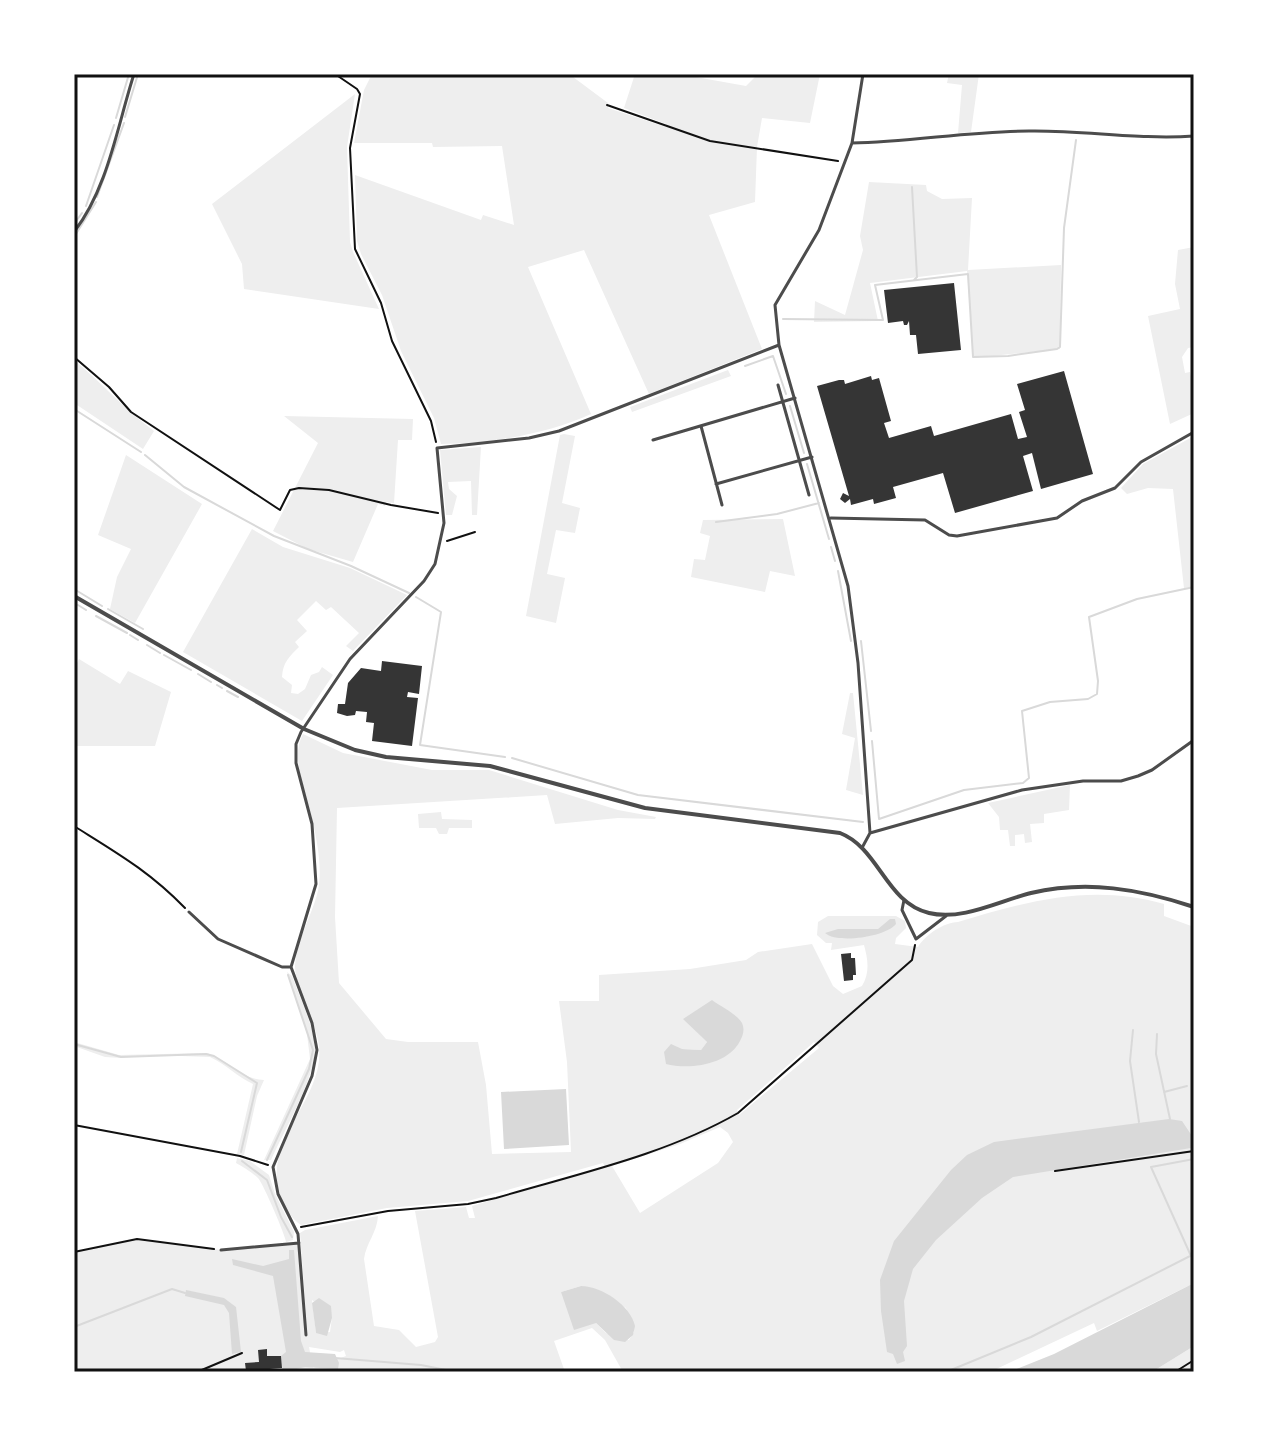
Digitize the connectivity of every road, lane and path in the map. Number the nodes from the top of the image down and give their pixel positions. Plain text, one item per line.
1 (134, 74) edge
2 (335, 74) edge
3 (863, 74) edge
4 (607, 105) dead end
5 (1194, 136) edge
6 (852, 143) junction
7 (844, 162) junction
8 (74, 232) edge
9 (779, 345) junction
10 (74, 357) edge
11 (778, 385) dead end
12 (795, 398) junction
13 (782, 401) junction
14 (701, 426) junction
15 (1194, 432) edge
16 (653, 440) dead end
17 (437, 448) junction
18 (812, 457) junction
19 (800, 461) junction
20 (716, 484) junction
21 (809, 495) dead end
22 (722, 505) dead end
23 (444, 514) junction
24 (830, 518) junction
25 (475, 532) dead end
26 (441, 542) junction
27 (74, 596) edge
28 (304, 729) junction
29 (1194, 740) edge
30 (74, 826) edge
31 (870, 833) junction
32 (863, 846) junction
33 (904, 900) junction
34 (1194, 907) edge
35 (189, 912) joint
36 (946, 915) junction
37 (916, 939) junction
38 (291, 967) junction
39 (74, 1125) edge
40 (1194, 1151) edge
41 (273, 1167) junction
42 (1055, 1171) dead end
43 (296, 1228) junction
44 (299, 1243) junction
45 (221, 1250) joint
46 (74, 1252) edge
47 (306, 1335) dead end
48 (242, 1353) dead end
49 (1194, 1360) edge
50 (197, 1372) edge
51 (1175, 1372) edge

1 - 8 street
2 - 17 path
3 - 6 street
4 - 7 path
5 - 6 street
6 - 7 street
7 - 9 street
9 - 12 street
9 - 17 street
10 - 23 path
11 - 13 street
12 - 13 street
12 - 18 street
13 - 14 street
13 - 19 street
14 - 16 street
14 - 20 street
15 - 24 street
17 - 23 street
18 - 19 street
18 - 24 street
19 - 20 street
19 - 21 street
20 - 22 street
23 - 26 street
24 - 31 street
25 - 26 path
26 - 28 street
27 - 28 street
28 - 32 street
28 - 38 street
29 - 31 street
30 - 35 path
31 - 32 street
32 - 33 street
33 - 36 street
33 - 37 street
34 - 36 street
35 - 38 street
36 - 37 street
37 - 43 path
38 - 41 street
39 - 41 path
40 - 42 path
41 - 43 street
43 - 44 street
44 - 45 street
44 - 47 street
45 - 46 path
48 - 50 path
49 - 51 path

